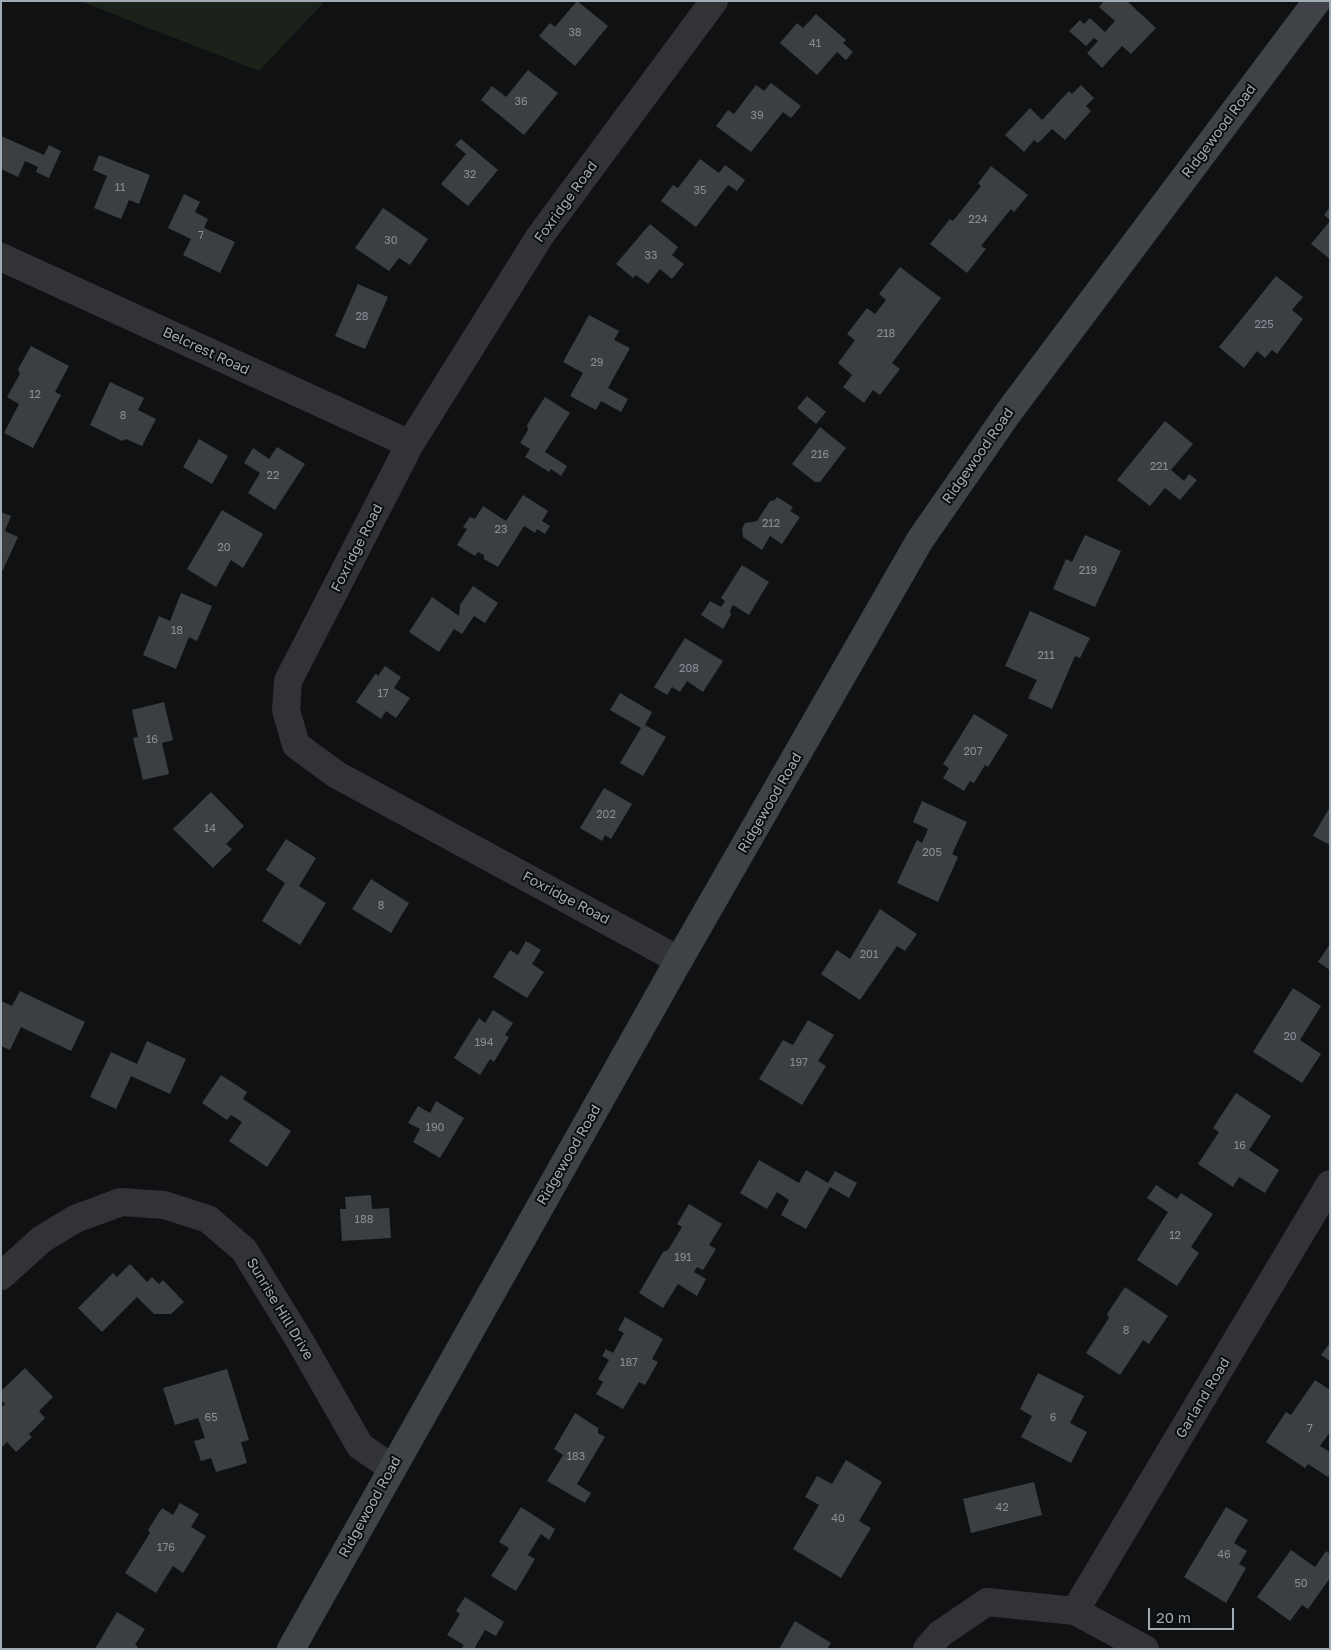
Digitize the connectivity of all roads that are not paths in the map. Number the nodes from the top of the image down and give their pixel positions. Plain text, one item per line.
1 (714, 1) edge
2 (1317, 1) edge
3 (4, 266) edge
4 (410, 444) junction
5 (679, 960) junction
6 (1330, 1184) edge
7 (1, 1276) edge
8 (392, 1468) junction
9 (1075, 1611) junction
10 (291, 1649) edge
11 (927, 1649) edge
12 (1145, 1649) edge

1 - 4 street, Foxridge Road
2 - 5 main road, Ridgewood Road
3 - 4 street, Belcrest Road
4 - 5 street, Foxridge Road
5 - 8 main road, Ridgewood Road
6 - 9 street, Garland Road
7 - 8 street, Sunrise Hill Drive
8 - 10 main road, Ridgewood Road
9 - 11 street
9 - 12 street

